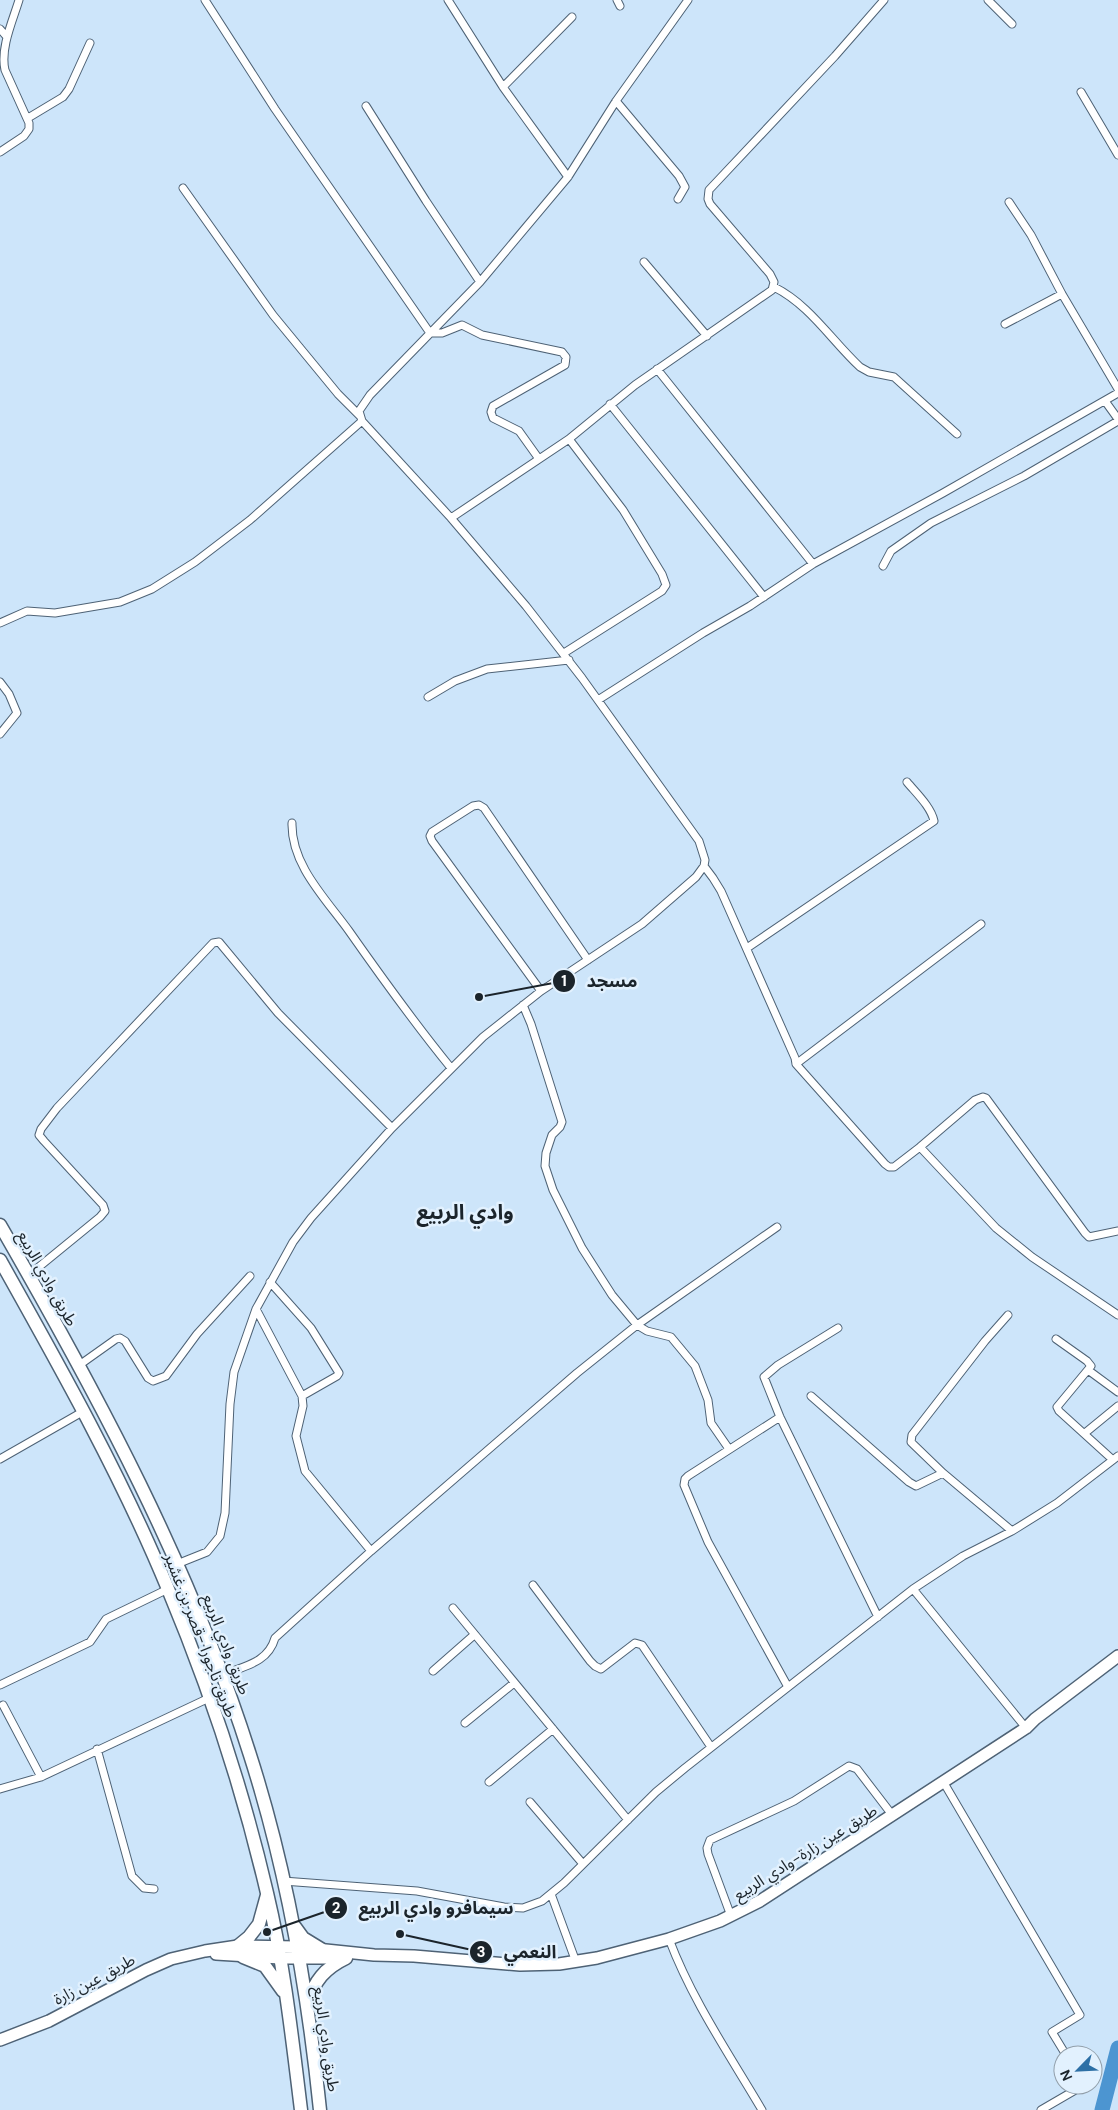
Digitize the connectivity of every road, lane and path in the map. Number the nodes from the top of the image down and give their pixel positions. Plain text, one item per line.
1 (19, 0) edge
2 (205, 0) edge
3 (448, 0) edge
4 (688, 0) edge
5 (884, 0) edge
6 (988, 0) edge
7 (572, 17) dead end
8 (1012, 24) dead end
9 (0, 29) edge
10 (7, 37) junction
11 (90, 43) dead end
12 (3, 46) edge
13 (503, 87) junction
14 (1081, 92) dead end
15 (616, 101) junction
16 (366, 106) dead end
17 (28, 118) junction
18 (0, 152) edge
19 (1118, 156) edge
20 (568, 177) junction
21 (183, 188) dead end
22 (678, 199) dead end
23 (1009, 202) dead end
24 (644, 262) dead end
25 (480, 282) junction
26 (774, 287) junction
27 (1062, 294) junction
28 (1005, 324) dead end
29 (430, 333) junction
30 (708, 336) junction
31 (657, 369) junction
32 (1118, 391) edge
33 (1105, 400) junction
34 (610, 404) junction
35 (361, 419) junction
36 (1118, 420) edge
37 (957, 434) dead end
38 (569, 439) junction
39 (539, 459) junction
40 (451, 518) junction
41 (812, 564) junction
42 (882, 566) dead end
43 (764, 597) junction
44 (0, 623) edge
45 (564, 653) junction
46 (569, 660) junction
47 (0, 682) edge
48 (428, 697) dead end
49 (598, 700) junction
50 (0, 734) edge
51 (907, 782) dead end
52 (292, 823) dead end
53 (704, 866) junction
54 (980, 924) dead end
55 (747, 948) junction
56 (588, 960) junction
57 (541, 991) junction
58 (523, 1005) junction
59 (796, 1064) junction
60 (451, 1068) junction
61 (392, 1128) junction
62 (920, 1147) junction
63 (0, 1225) edge
64 (777, 1227) dead end
65 (1118, 1231) edge
66 (0, 1260) edge
67 (28, 1275) junction
68 (250, 1276) dead end
69 (270, 1282) junction
70 (256, 1309) junction
71 (1008, 1315) dead end
72 (1118, 1315) edge
73 (638, 1325) junction
74 (838, 1328) dead end
75 (1056, 1338) dead end
76 (78, 1366) junction
77 (1088, 1370) junction
78 (1118, 1392) edge
79 (302, 1396) junction
80 (811, 1396) dead end
81 (1118, 1406) edge
82 (84, 1411) junction
83 (780, 1417) junction
84 (1085, 1433) junction
85 (729, 1449) junction
86 (1116, 1458) edge
87 (0, 1460) edge
88 (943, 1473) junction
89 (1012, 1531) junction
90 (371, 1551) junction
91 (177, 1564) junction
92 (533, 1585) dead end
93 (168, 1589) junction
94 (913, 1590) junction
95 (453, 1608) dead end
96 (878, 1617) junction
97 (474, 1636) junction
98 (1118, 1656) edge
99 (433, 1670) dead end
100 (222, 1675) junction
101 (514, 1683) junction
102 (0, 1685) edge
103 (788, 1687) junction
104 (209, 1698) junction
105 (3, 1705) dead end
106 (465, 1723) dead end
107 (1026, 1728) junction
108 (553, 1729) junction
109 (712, 1747) junction
110 (97, 1750) junction
111 (41, 1777) junction
112 (489, 1782) dead end
113 (944, 1783) junction
114 (0, 1789) edge
115 (530, 1802) dead end
116 (893, 1817) junction
117 (628, 1820) junction
118 (583, 1864) junction
119 (283, 1881) junction
120 (154, 1889) dead end
121 (267, 1893) junction
122 (551, 1894) junction
123 (290, 1916) junction
124 (731, 1916) junction
125 (669, 1939) junction
126 (321, 1949) junction
127 (240, 1951) junction
128 (280, 1953) junction
129 (298, 1953) junction
130 (374, 1955) junction
131 (346, 1958) junction
132 (576, 1962) junction
133 (286, 1996) junction
134 (308, 2003) junction
135 (0, 2040) edge
136 (1060, 2045) edge
137 (1067, 2095) edge
138 (300, 2110) edge
139 (320, 2110) edge
140 (762, 2110) edge
141 (1041, 2110) edge

1 - 10 street
2 - 29 street
3 - 13 street
4 - 15 street
5 - 26 street
6 - 8 street
7 - 13 street
9 - 10 street
10 - 12 street
11 - 17 street
12 - 17 street
13 - 20 street
14 - 19 street
15 - 20 street
15 - 22 street
16 - 25 street
17 - 18 street
20 - 25 street
21 - 35 street
23 - 27 street
24 - 30 street
25 - 29 street
26 - 30 street
26 - 37 street
27 - 28 street
27 - 32 street
29 - 35 street
29 - 39 street
30 - 31 street
31 - 34 street
31 - 41 street
32 - 33 street
33 - 36 street
33 - 41 street
34 - 38 street
34 - 43 street
35 - 40 street
35 - 44 street
36 - 42 street
38 - 39 street
38 - 45 street
39 - 40 street
40 - 45 street
41 - 43 street
43 - 49 street
45 - 46 street
46 - 48 street
46 - 49 street
47 - 50 street
49 - 53 street
51 - 55 street
52 - 60 street
53 - 55 street
53 - 56 street
54 - 59 street
55 - 59 street
56 - 57 street
56 - 57 street
57 - 58 street
58 - 60 street
58 - 73 street
59 - 62 street
60 - 61 street
61 - 67 street
61 - 69 street
62 - 65 street
62 - 72 street
63 - 67 highway, طريق وادي الربيع
64 - 73 street
66 - 82 highway, طريق تاجورا -قصر بن غشير
67 - 76 highway, طريق وادي الربيع
68 - 76 street
69 - 70 street
69 - 79 street
70 - 79 street
70 - 91 street
71 - 88 street
73 - 85 street
73 - 90 street
74 - 83 street
75 - 77 street
76 - 91 highway, طريق وادي الربيع
77 - 78 street
77 - 84 street
79 - 90 street
80 - 88 street
81 - 84 street
82 - 87 street
82 - 93 highway, طريق تاجورا -قصر بن غشير
83 - 85 street
83 - 96 street
84 - 86 street
85 - 103 street
86 - 89 street
88 - 89 street
89 - 94 street
90 - 100 street
91 - 100 highway, طريق وادي الربيع
92 - 109 street
93 - 102 street
93 - 104 highway, طريق تاجورا -قصر بن غشير
94 - 96 street
94 - 107 street
95 - 97 street
96 - 103 street
97 - 99 street
97 - 101 street
98 - 107 main road, طريق عين زارة-وادي الربيع
100 - 119 highway, طريق وادي الربيع
101 - 106 street
101 - 108 street
103 - 109 street
104 - 110 street
104 - 121 highway, طريق تاجورا -قصر بن غشير
105 - 111 street
107 - 113 main road, طريق عين زارة-وادي الربيع
108 - 112 street
108 - 117 street
109 - 117 street
110 - 111 street
110 - 120 street
111 - 114 street
113 - 116 main road, طريق عين زارة-وادي الربيع
113 - 136 street
115 - 118 street
116 - 124 main road, طريق عين زارة-وادي الربيع
116 - 124 street
117 - 118 street
118 - 122 street
119 - 122 street
119 - 123 highway, طريق وادي الربيع
121 - 127 highway
121 - 128 highway, طريق تاجورا -قصر بن غشير
122 - 132 street
123 - 126 highway
123 - 129 highway, طريق وادي الربيع
124 - 125 main road, طريق عين زارة-وادي الربيع
125 - 132 main road, طريق عين زارة-وادي الربيع
125 - 140 street
126 - 129 main road
126 - 130 main road
127 - 128 main road, طريق عين زارة
127 - 133 highway
127 - 135 main road, طريق عين زارة
128 - 129 main road, طريق عين زارة
128 - 133 highway, طريق تاجورا -قصر بن غشير
129 - 131 main road
129 - 134 highway, طريق وادي الربيع
130 - 131 main road
130 - 132 main road, طريق عين زارة-وادي الربيع
131 - 134 highway
133 - 138 highway, طريق تاجورا -قصر بن غشير
134 - 139 highway, طريق وادي الربيع
137 - 141 street

